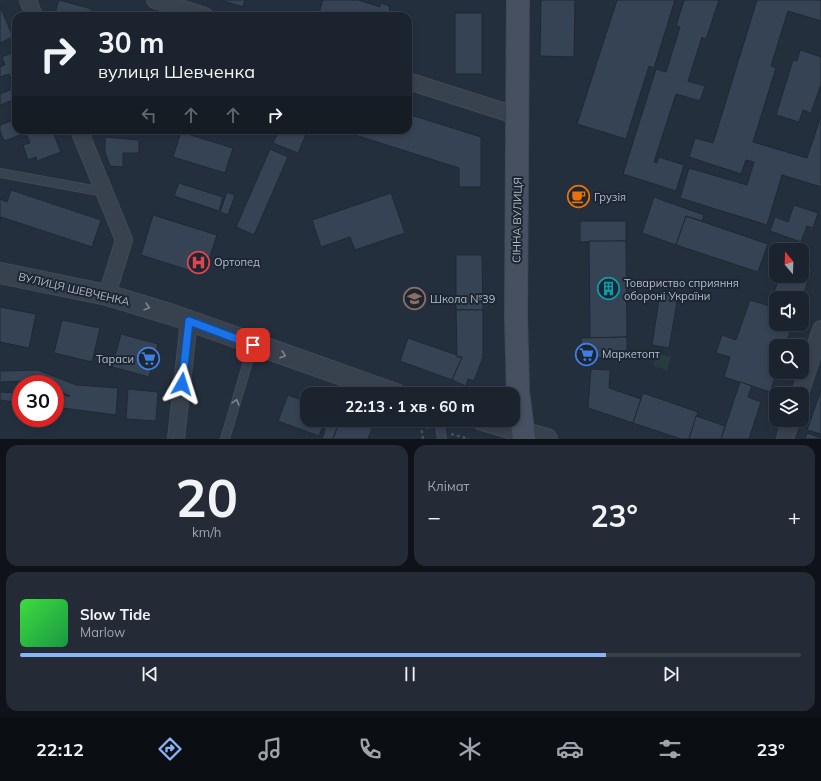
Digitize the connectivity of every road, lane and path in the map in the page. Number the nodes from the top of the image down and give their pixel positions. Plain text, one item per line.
1 (28, 0) edge
2 (155, 0) edge
3 (518, 0) edge
4 (32, 12) edge
5 (192, 12) edge
6 (412, 82) edge
7 (518, 116) junction
8 (81, 134) edge
9 (0, 173) edge
10 (104, 192) junction
11 (0, 273) edge
12 (107, 295) junction
13 (189, 321) junction
14 (821, 329) edge
15 (253, 345) junction
16 (376, 387) edge
17 (802, 387) edge
18 (421, 427) edge
19 (440, 427) edge
20 (502, 427) edge
21 (789, 427) edge
22 (524, 435) edge
23 (176, 439) edge
24 (225, 439) edge
25 (423, 439) edge
26 (442, 439) edge
27 (547, 439) edge
28 (785, 439) edge

1 - 4 street
2 - 5 street
3 - 7 main road, СІННА ВУЛИЦЯ
6 - 7 street
7 - 22 main road, СІННА ВУЛИЦЯ
8 - 10 street
9 - 10 lane
10 - 12 street
11 - 12 street, ВУЛИЦЯ ШЕВЧЕНКА
12 -> 13 street, ВУЛИЦЯ ШЕВЧЕНКА
13 - 15 street, ВУЛИЦЯ ШЕВЧЕНКА
13 - 23 street
14 - 17 street
15 -> 16 street, ВУЛИЦЯ ШЕВЧЕНКА
24 -> 15 lane
18 - 25 path
19 - 26 lane
20 - 22 street
21 - 28 street
22 - 27 street

